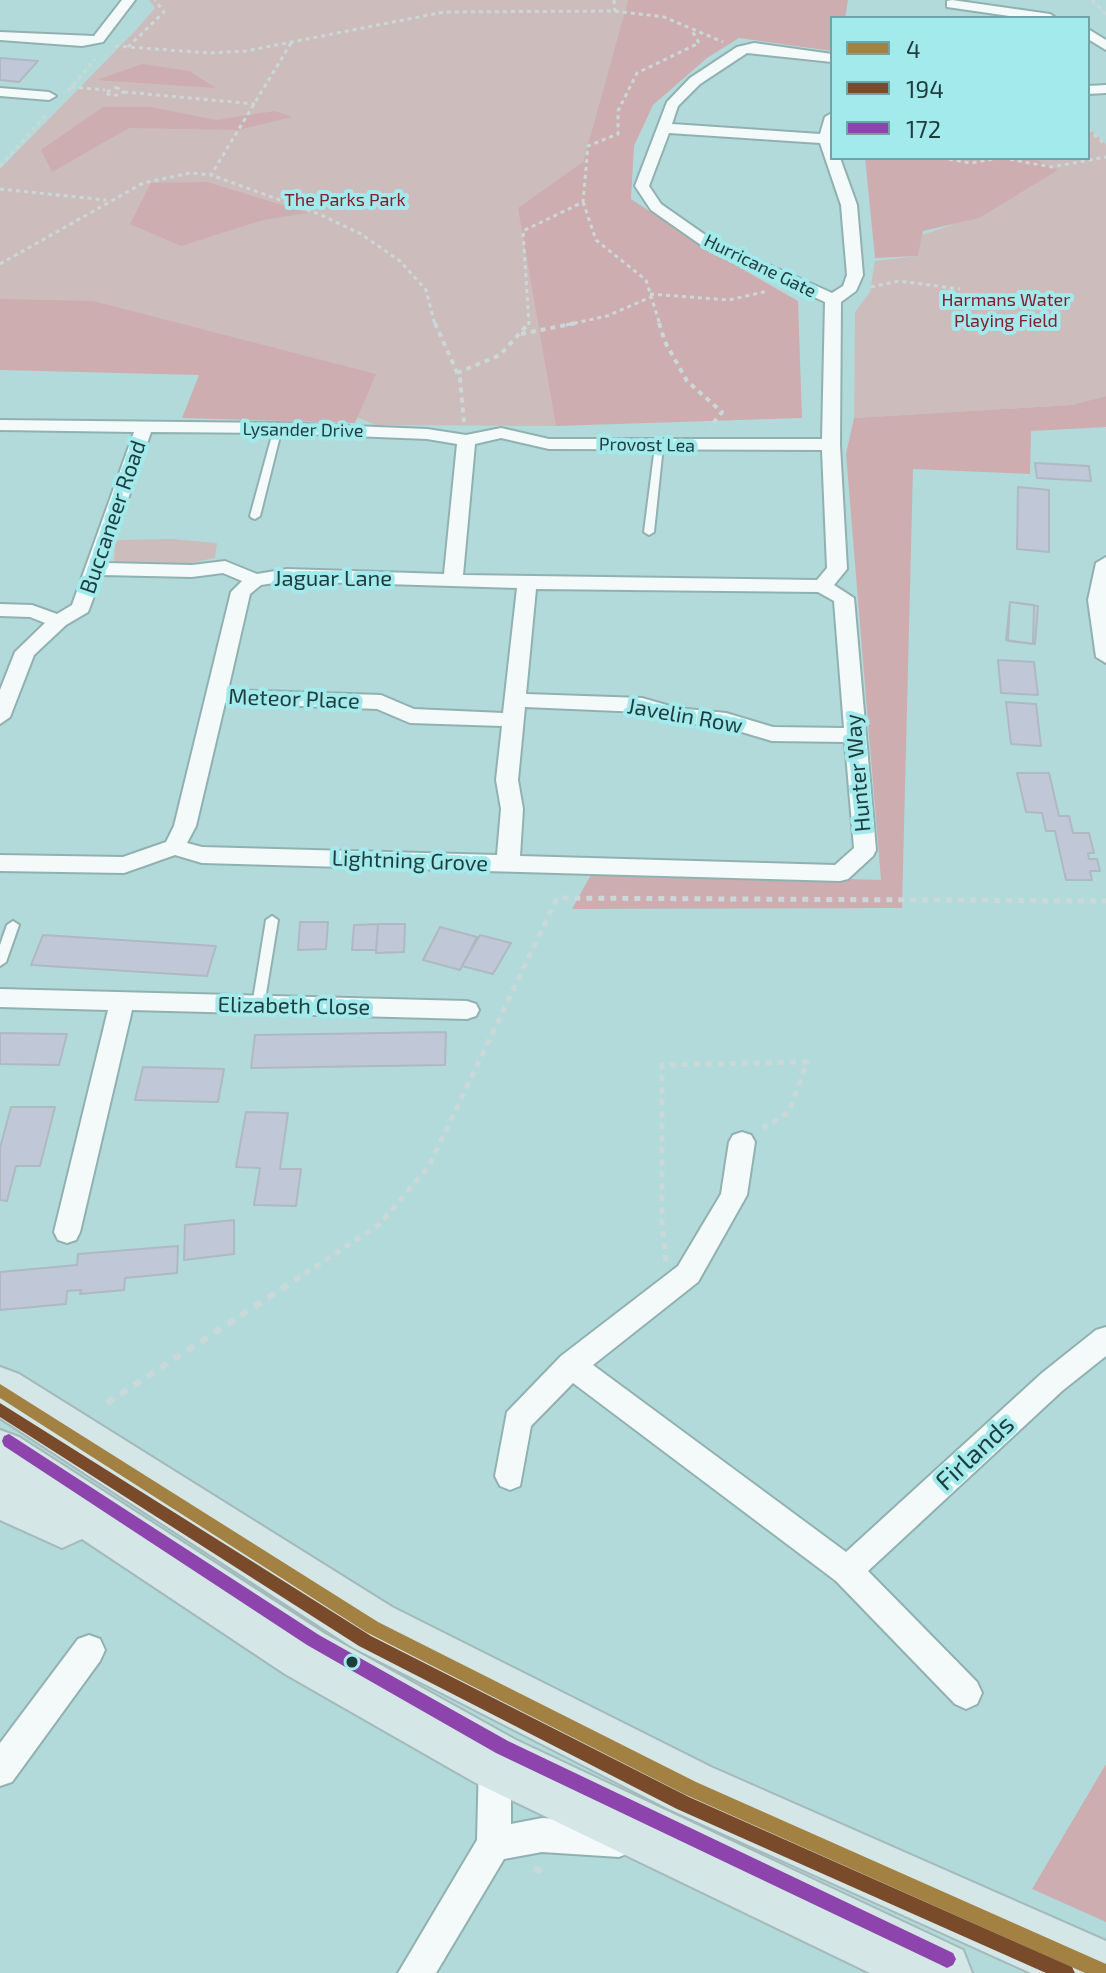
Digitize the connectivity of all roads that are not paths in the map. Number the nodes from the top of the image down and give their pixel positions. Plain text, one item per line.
1 (129, 0) edge
2 (968, 3) edge
3 (952, 4) dead end
4 (1039, 16) edge
5 (0, 36) edge
6 (830, 58) edge
7 (0, 92) edge
8 (49, 96) dead end
9 (830, 124) edge
10 (662, 128) junction
11 (826, 139) junction
12 (830, 151) edge
13 (833, 160) edge
14 (833, 300) junction
15 (0, 425) edge
16 (144, 428) junction
17 (278, 428) junction
18 (466, 440) junction
19 (831, 445) junction
20 (659, 446) junction
21 (255, 516) dead end
22 (649, 532) dead end
23 (1106, 563) edge
24 (97, 569) junction
25 (255, 580) junction
26 (453, 580) junction
27 (527, 582) junction
28 (822, 586) junction
29 (0, 610) edge
30 (59, 621) junction
31 (1106, 657) edge
32 (215, 696) junction
33 (515, 710) junction
34 (0, 717) edge
35 (854, 735) junction
36 (174, 847) junction
37 (0, 863) edge
38 (508, 864) junction
39 (272, 920) dead end
40 (13, 925) dead end
41 (0, 962) edge
42 (0, 998) edge
43 (122, 1002) junction
44 (258, 1006) junction
45 (467, 1010) dead end
46 (742, 1142) road end
47 (67, 1232) dead end
48 (1106, 1339) edge
49 (571, 1365) junction
50 (0, 1390) edge
51 (0, 1454) edge
52 (510, 1476) dead end
53 (0, 1493) edge
54 (164, 1565) junction
55 (847, 1571) junction
56 (89, 1650) dead end
57 (966, 1693) dead end
58 (495, 1761) junction
59 (0, 1770) edge
60 (494, 1844) junction
61 (673, 1847) junction
62 (416, 1973) edge
63 (940, 1973) edge
64 (1105, 1973) edge

1 - 5 street
2 - 3 street
2 - 4 street
6 - 10 street, Hurricane Gate
7 - 8 street
9 - 11 street
10 - 11 street
10 - 14 street, Hurricane Gate
11 - 12 street, Hurricane Gate
13 - 14 street, Hurricane Gate
14 - 19 street, Hurricane Gate
15 - 16 street, Lysander Drive
16 - 17 street, Lysander Drive
16 - 24 street, Buccaneer Road
17 - 18 street, Lysander Drive
17 - 21 lane
18 - 20 street, Provost Lea
18 - 26 street
19 - 20 street, Provost Lea
19 - 28 street
20 - 22 lane
23 - 31 street
24 - 25 street
24 - 30 street, Buccaneer Road
25 - 26 street, Jaguar Lane
25 - 32 street, Jaguar Lane
26 - 27 street, Jaguar Lane
27 - 28 street, Jaguar Lane
27 - 33 street, Lightning Grove
28 - 35 street, Hunter Way
29 - 30 street
30 - 34 street, Buccaneer Road
32 - 33 street, Meteor Place
32 - 36 street, Jaguar Lane
33 - 35 street, Javelin Row
33 - 38 street, Lightning Grove
35 - 38 street, Hunter Way
36 - 37 street
36 - 38 street, Lightning Grove
39 - 44 lane
40 - 41 lane
42 - 43 street, Elizabeth Close
43 - 44 street, Elizabeth Close
43 - 47 street
44 - 45 street, Elizabeth Close
46 - 49 street
48 - 55 street, Firlands
49 - 52 street
49 - 55 street
50 - 64 highway
51 - 54 highway
53 - 54 highway
54 - 58 highway
55 - 57 street
56 - 59 street
58 - 60 street
58 - 61 highway
60 - 61 street
60 - 62 street
61 - 63 highway

